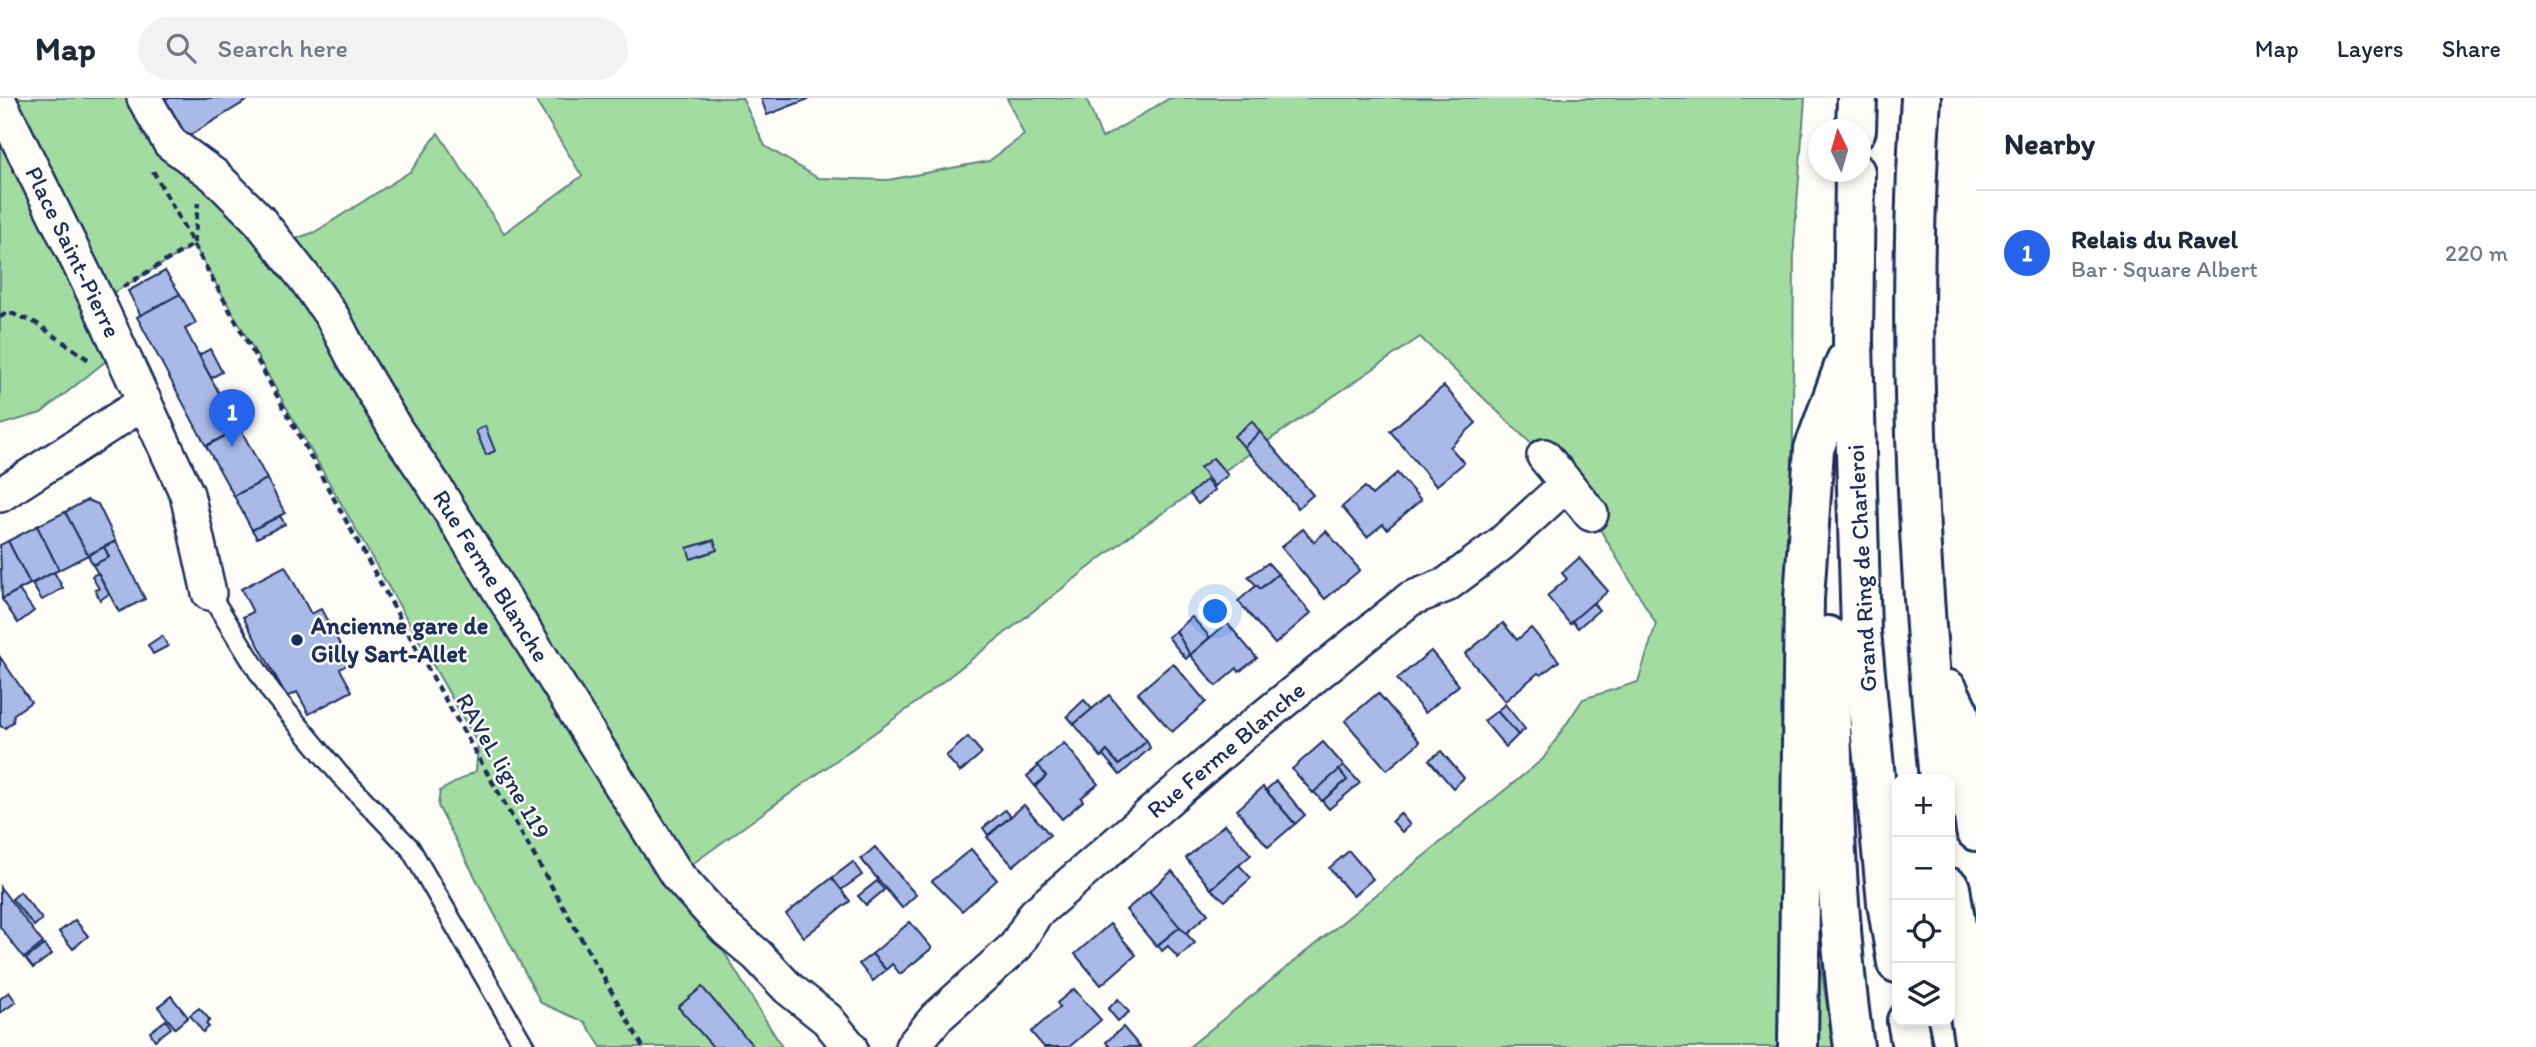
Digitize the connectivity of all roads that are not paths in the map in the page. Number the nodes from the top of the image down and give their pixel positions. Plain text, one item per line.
1 (144, 98) edge
2 (1857, 98) edge
3 (1921, 98) edge
4 (0, 103) edge
5 (1856, 119) edge
6 (1855, 182) edge
7 (1853, 342) junction
8 (145, 402) junction
9 (1814, 449) junction
10 (1544, 456) dead end
11 (1567, 484) junction
12 (3, 487) edge
13 (1591, 514) dead end
14 (209, 593) joint
15 (1925, 638) junction
16 (1939, 774) edge
17 (1976, 831) edge
18 (1952, 900) edge
19 (1892, 933) edge
20 (1908, 1026) edge
21 (525, 1047) edge
22 (850, 1047) edge
23 (912, 1047) edge
24 (1798, 1047) edge
25 (1854, 1047) edge
26 (1912, 1047) edge
27 (1975, 1047) edge

1 - 22 street, Rue Ferme Blanche
2 - 5 highway
3 - 15 highway
4 - 8 street, Place Saint-Pierre
6 - 7 highway, Grand Ring de Charleroi
7 - 9 highway
7 - 19 highway, Grand Ring de Charleroi
8 - 12 street
8 - 14 street, Place Saint-Pierre
9 - 24 highway
9 - 25 highway
10 - 11 street
11 - 13 street
11 - 23 street, Rue Ferme Blanche
14 - 21 lane
15 - 16 highway
15 - 17 highway
18 - 27 highway
20 - 26 highway

